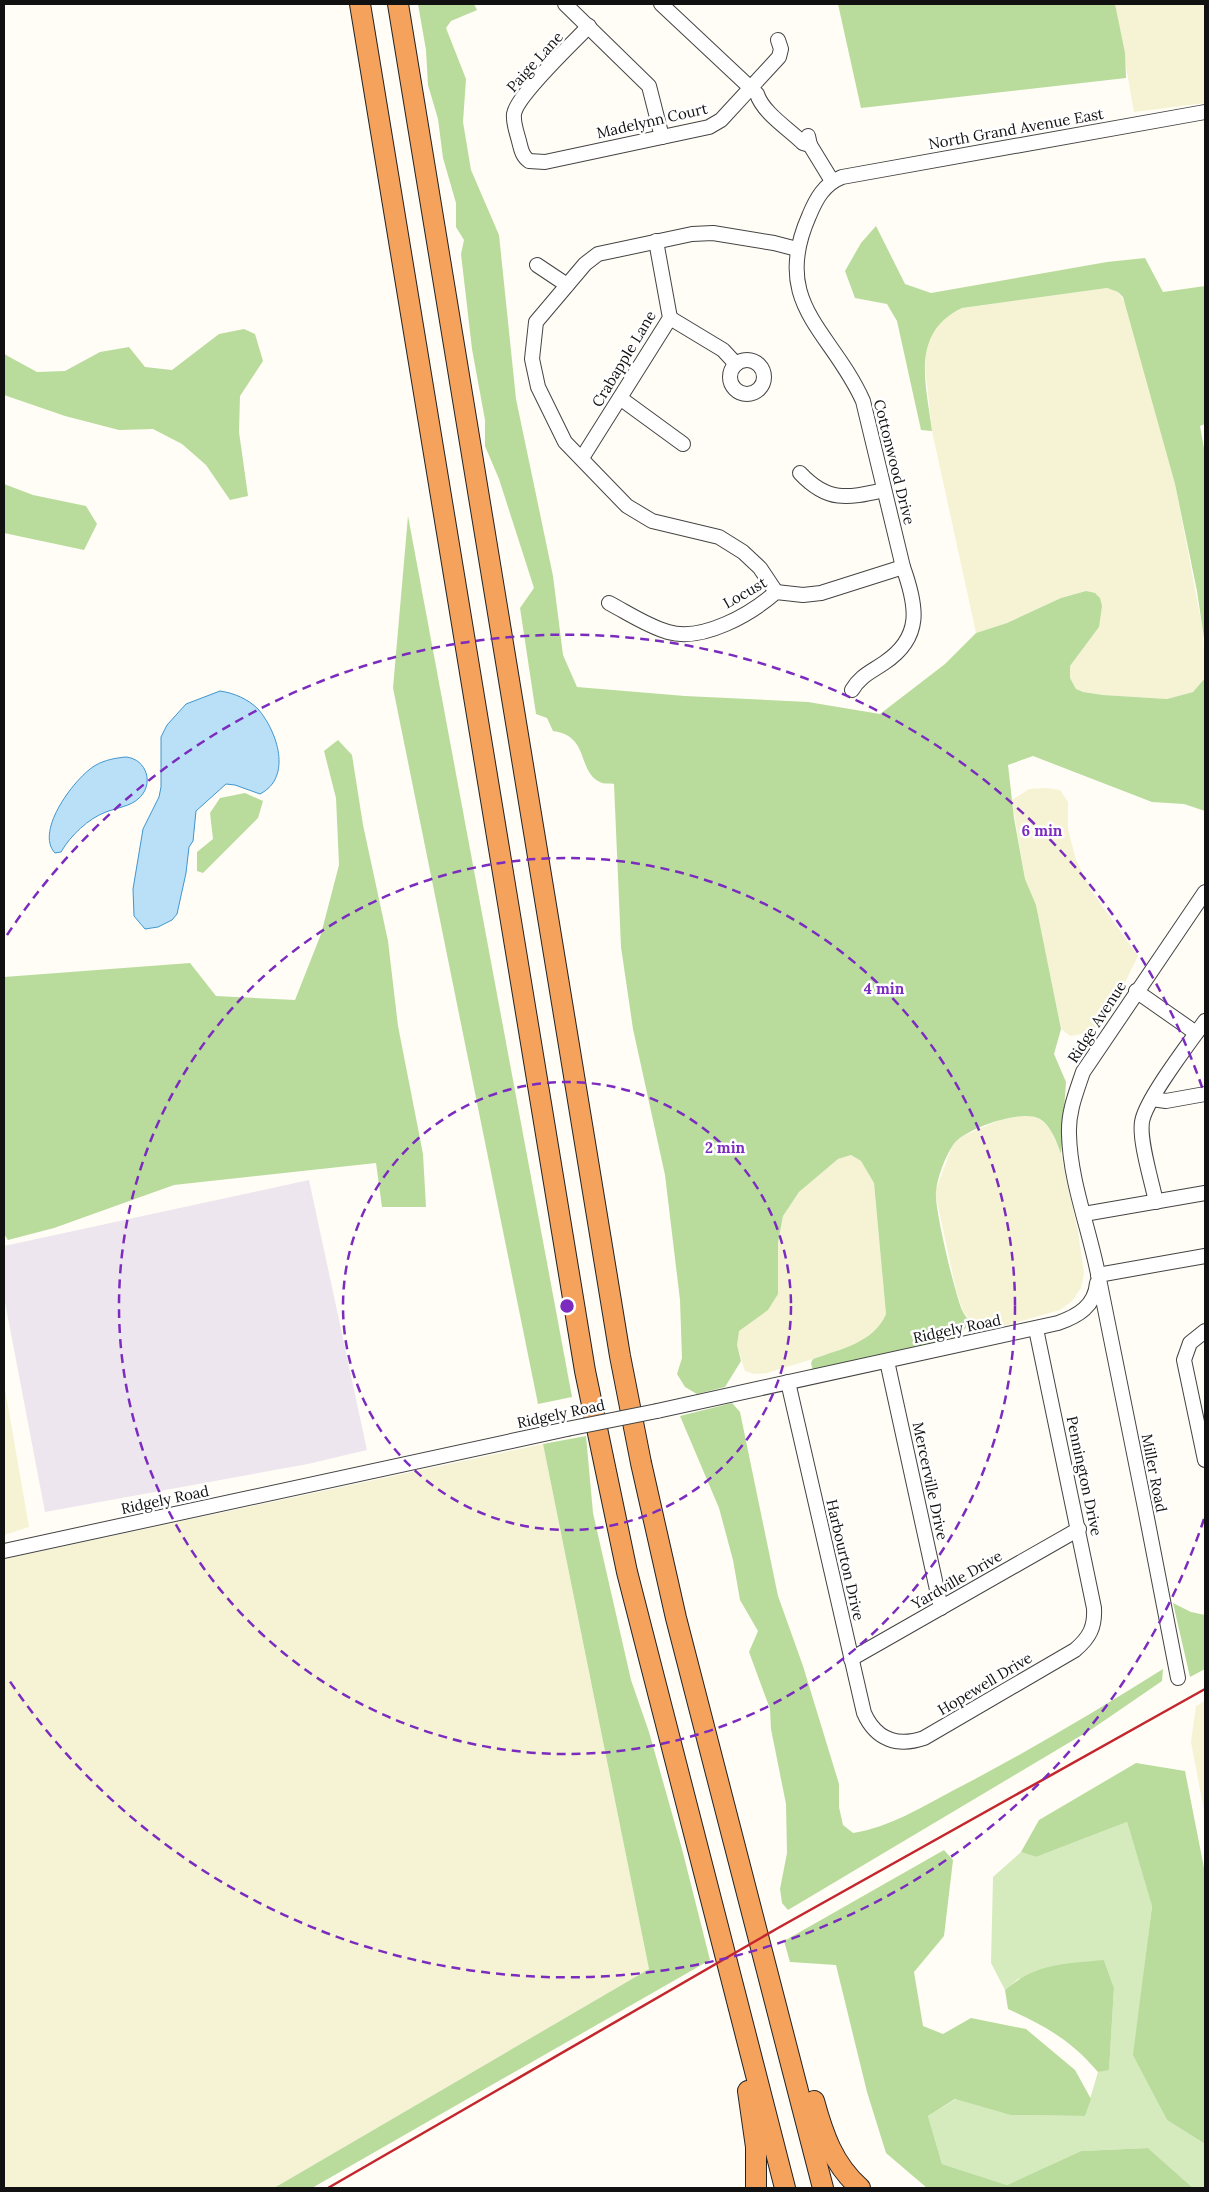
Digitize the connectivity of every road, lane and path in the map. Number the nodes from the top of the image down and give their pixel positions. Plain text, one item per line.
1 (360, 4) edge
2 (398, 4) edge
3 (565, 4) edge
4 (661, 4) edge
5 (589, 26) junction
6 (778, 40) dead end
7 (754, 92) junction
8 (1205, 112) edge
9 (662, 137) junction
10 (522, 153) joint
11 (832, 181) junction
12 (656, 241) junction
13 (797, 249) junction
14 (537, 266) dead end
15 (567, 285) junction
16 (670, 318) junction
17 (736, 364) dead end
18 (620, 398) junction
19 (683, 444) dead end
20 (582, 458) junction
21 (800, 474) dead end
22 (884, 490) junction
23 (903, 567) junction
24 (776, 592) junction
25 (609, 603) dead end
26 (852, 690) dead end
27 (1205, 892) edge
28 (1134, 995) junction
29 (1205, 1021) edge
30 (1194, 1037) junction
31 (1205, 1094) edge
32 (1152, 1099) junction
33 (1205, 1193) edge
34 (1156, 1202) junction
35 (1084, 1214) junction
36 (1205, 1256) edge
37 (1098, 1275) junction
38 (1036, 1328) junction
39 (1205, 1331) edge
40 (887, 1361) junction
41 (788, 1382) junction
42 (1202, 1429) edge
43 (1205, 1460) edge
44 (1079, 1529) junction
45 (4, 1551) edge
46 (941, 1608) junction
47 (1092, 1631) joint
48 (851, 1659) junction
49 (1178, 1678) dead end
50 (884, 1738) joint
51 (732, 1830) junction
52 (730, 1978) junction
53 (756, 2188) edge
54 (785, 2188) edge
55 (823, 2188) edge
56 (860, 2188) edge

1 - 52 highway
2 - 51 highway
3 - 5 street
4 - 7 street
5 - 9 street
5 - 10 street, Paige Lane
6 - 7 street, Madelynn Court
7 - 9 street, Madelynn Court
7 - 11 street
8 - 11 street, North Grand Avenue East
9 - 10 street, Madelynn Court
11 - 13 street, Cottonwood Drive
12 - 13 street
12 - 15 street
12 - 16 street, Crabapple Lane
13 - 22 street, Cottonwood Drive
14 - 15 street
15 - 20 street
16 - 17 street
16 - 18 street, Crabapple Lane
18 - 19 street
18 - 20 street, Crabapple Lane
20 - 24 street
21 - 22 street
22 - 23 street, Cottonwood Drive
23 - 24 street, Locust
23 - 26 street, Cottonwood Drive
24 - 25 street, Locust
27 - 28 street, Ridge Avenue
28 - 30 street
28 - 35 street, Ridge Avenue
29 - 30 street
30 - 32 street
31 - 32 street
32 - 34 street
33 - 34 street
34 - 35 street
35 - 37 street, Ridge Avenue
36 - 37 street
37 - 38 street, Ridgely Road
37 - 49 street, Miller Road
38 - 40 street, Ridgely Road
38 - 44 street, Pennington Drive
39 - 42 street
40 - 41 street, Ridgely Road
40 - 46 street, Mercerville Drive
41 - 45 street, Ridgely Road, bridge
41 - 48 street, Harbourton Drive
42 - 43 street
44 - 46 street, Yardville Drive
44 - 47 street, Pennington Drive
46 - 48 street, Yardville Drive
47 - 50 street, Hopewell Drive
48 - 50 street, Harbourton Drive
51 - 55 highway
51 - 56 highway
52 - 53 highway
52 - 54 highway

